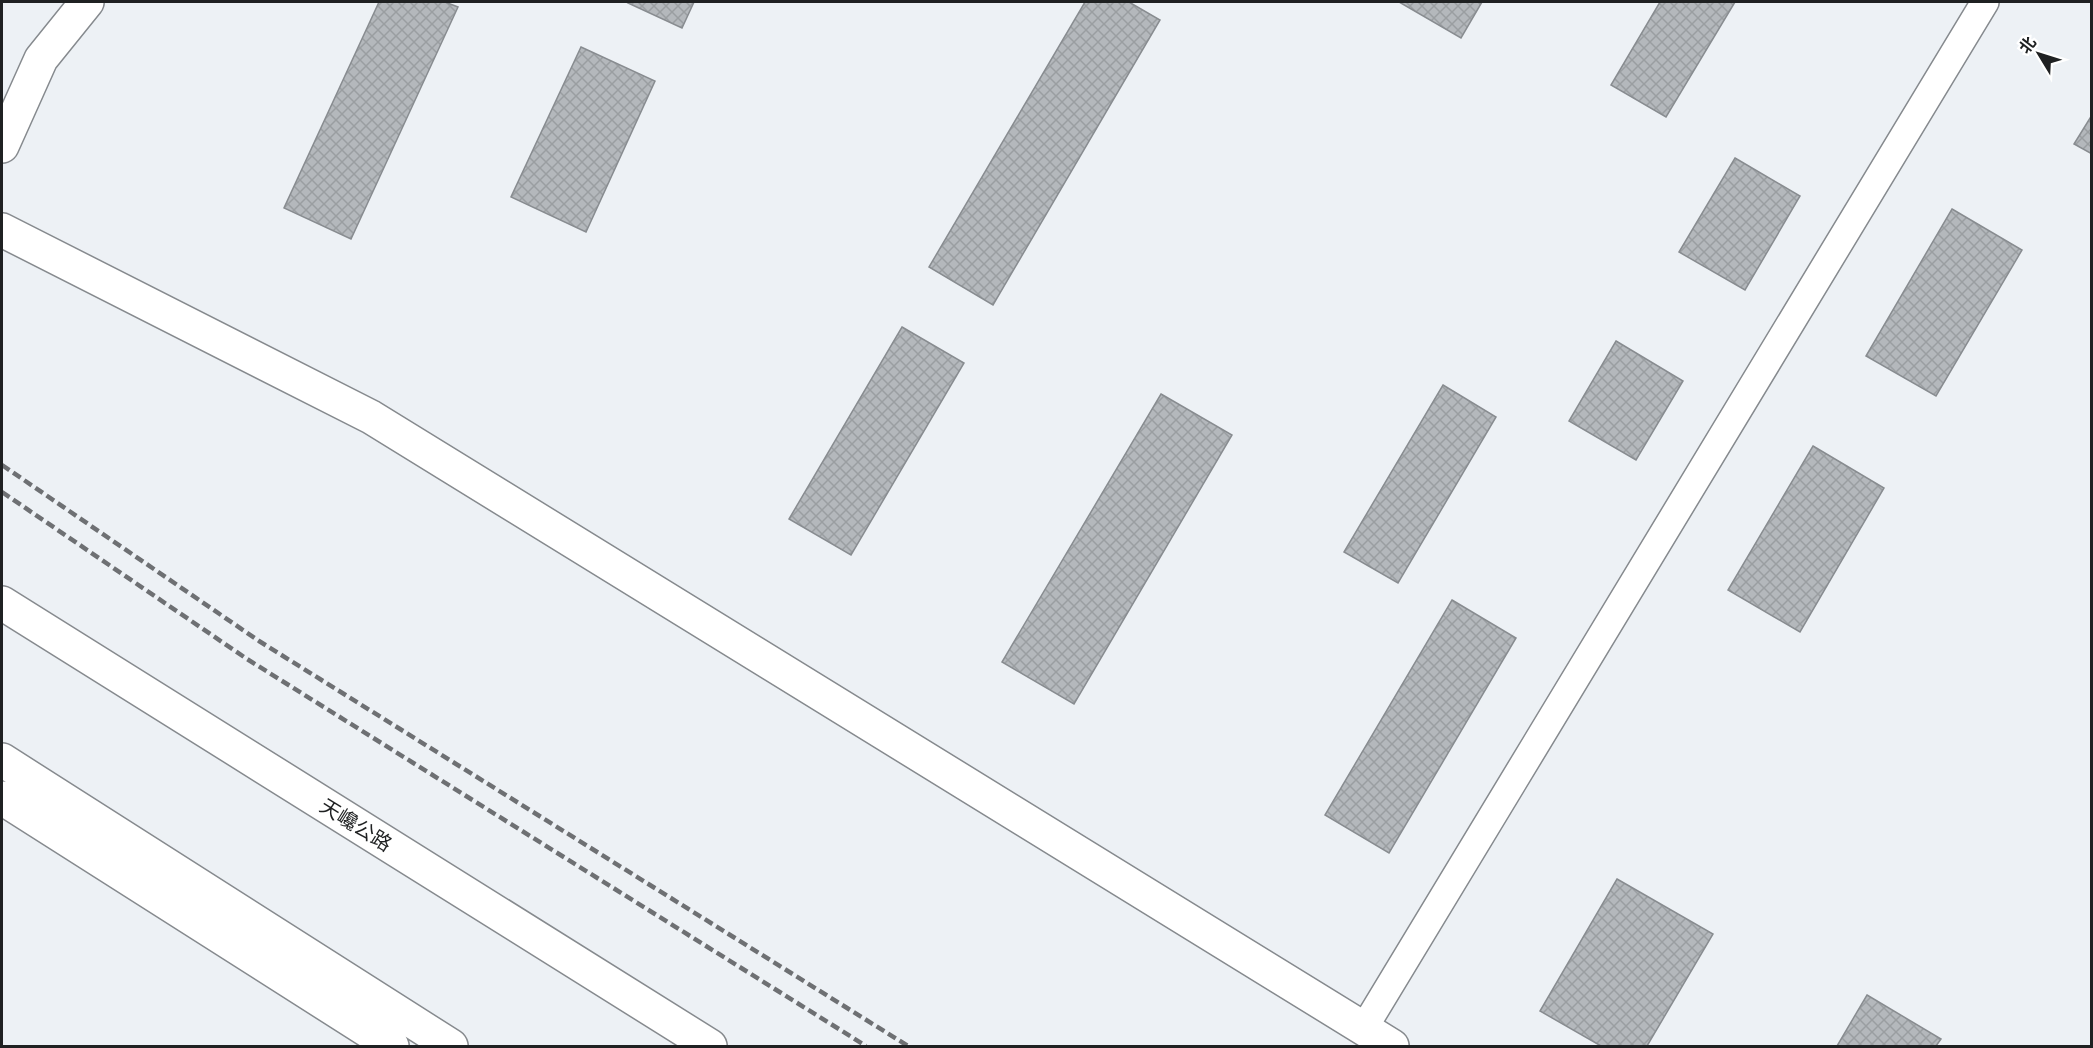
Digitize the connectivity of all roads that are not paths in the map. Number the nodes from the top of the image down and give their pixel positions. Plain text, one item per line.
1 (87, 2) edge
2 (1985, 2) edge
3 (2, 146) edge
4 (2, 230) edge
5 (2, 603) edge
6 (2, 760) edge
7 (2, 798) edge
8 (1364, 1028) junction
9 (392, 1047) edge
10 (451, 1047) edge
11 (710, 1047) edge
12 (1392, 1047) edge

1 - 3 main road
2 - 8 street
4 - 8 main road
5 - 11 main road, 天巉公路
6 - 10 main road
7 - 9 main road
8 - 12 main road

